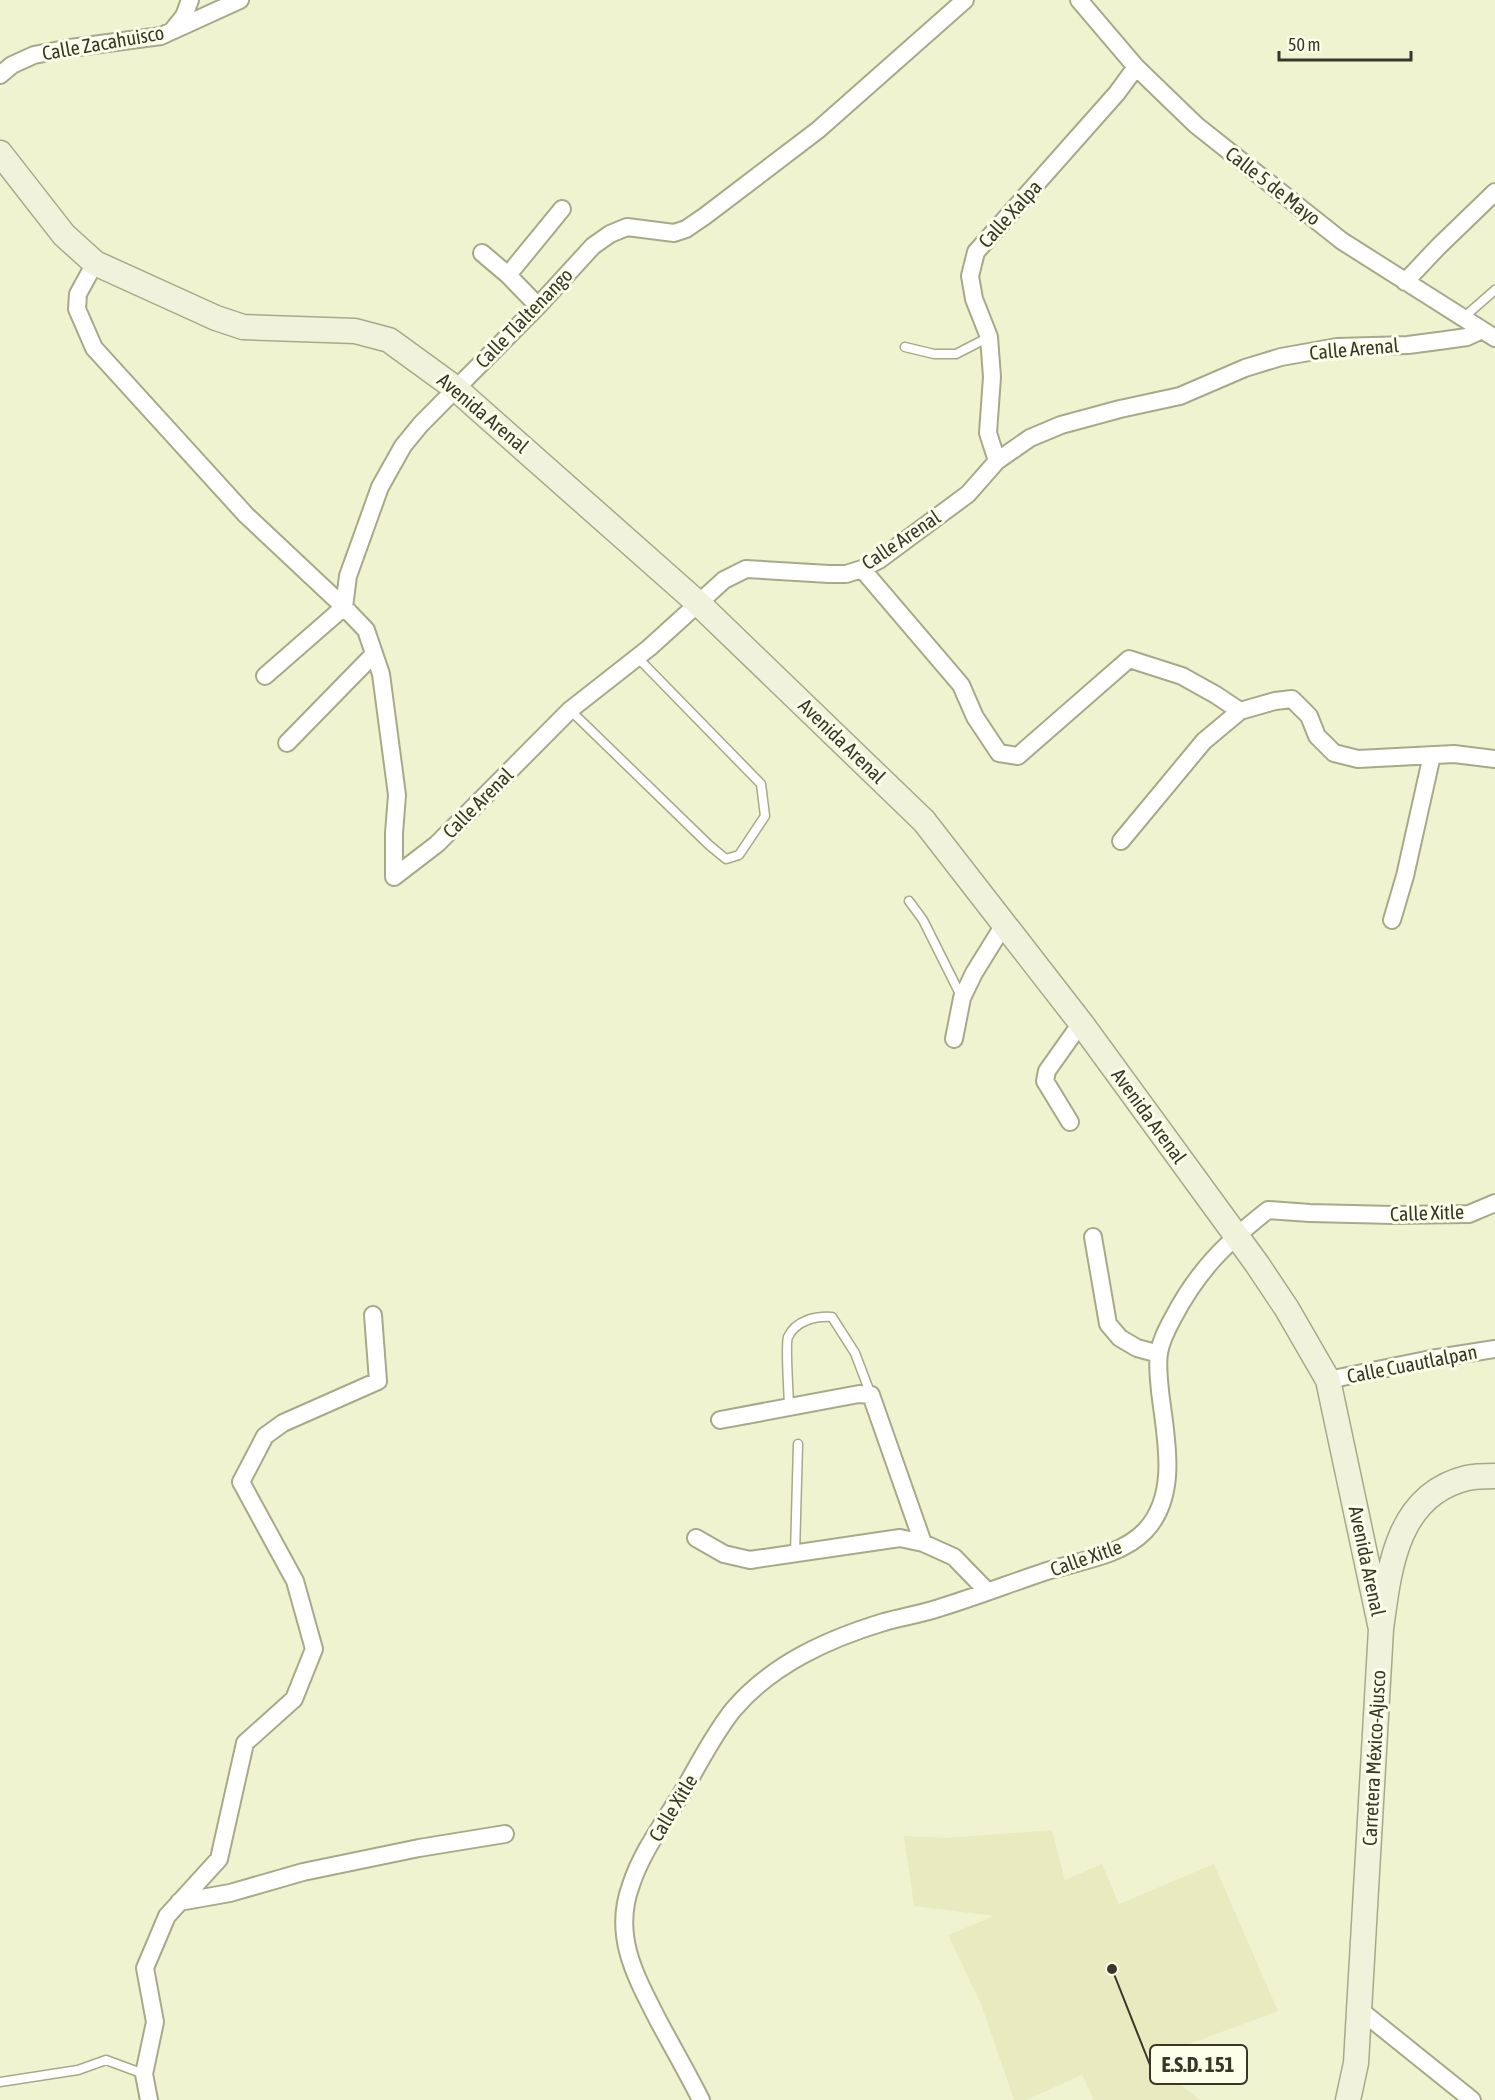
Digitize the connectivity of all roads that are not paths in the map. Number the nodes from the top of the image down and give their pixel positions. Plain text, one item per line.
1 (190, 0) edge
2 (240, 0) edge
3 (965, 0) edge
4 (1079, 0) edge
5 (172, 31) junction
6 (1136, 67) junction
7 (0, 75) edge
8 (0, 153) edge
9 (1495, 192) edge
10 (562, 209) dead end
11 (482, 253) dead end
12 (94, 263) junction
13 (508, 275) junction
14 (1405, 282) junction
15 (1495, 290) edge
16 (538, 306) junction
17 (1462, 318) junction
18 (1488, 334) edge
19 (989, 338) junction
20 (905, 347) dead end
21 (455, 388) junction
22 (997, 461) junction
23 (861, 568) junction
24 (699, 603) junction
25 (344, 607) junction
26 (374, 654) junction
27 (637, 657) junction
28 (265, 676) dead end
29 (570, 710) junction
30 (1240, 711) junction
31 (287, 743) dead end
32 (1432, 754) junction
33 (1495, 759) edge
34 (1121, 841) dead end
35 (909, 901) dead end
36 (1392, 920) dead end
37 (1005, 923) junction
38 (962, 998) junction
39 (1081, 1023) junction
40 (954, 1039) dead end
41 (1070, 1122) dead end
42 (1495, 1203) edge
43 (1235, 1235) junction
44 (1093, 1237) dead end
45 (373, 1315) dead end
46 (1495, 1349) edge
47 (1159, 1354) junction
48 (1328, 1380) junction
49 (871, 1395) junction
50 (789, 1407) junction
51 (720, 1420) dead end
52 (798, 1444) dead end
53 (1495, 1476) edge
54 (696, 1538) dead end
55 (923, 1543) junction
56 (795, 1554) junction
57 (987, 1591) junction
58 (1381, 1629) junction
59 (505, 1834) dead end
60 (179, 1902) junction
61 (1360, 2010) junction
62 (144, 2074) junction
63 (0, 2082) edge
64 (149, 2100) edge
65 (701, 2100) edge
66 (1348, 2100) edge
67 (1472, 2100) edge

1 - 5 street
2 - 5 street, Calle Zacahuisco
3 - 16 street, Calle Tlaltenango
4 - 6 street, Calle 5 de Mayo
5 - 7 street, Calle Zacahuisco
6 - 14 street, Calle 5 de Mayo
6 - 19 street, Calle Xalpa
8 - 12 street, Avenida Arenal
9 - 14 street
10 - 13 street
11 - 13 street
12 - 21 street, Avenida Arenal
12 - 25 street
13 - 16 street
14 - 17 street, Calle 5 de Mayo
15 - 17 lane
16 - 21 street, Calle Tlaltenango
17 - 18 street, Calle 5 de Mayo
18 - 22 street, Calle Arenal
19 - 20 lane
19 - 22 street, Calle Xalpa
21 - 24 street, Avenida Arenal
21 - 25 street, Calle Tlaltenango
22 - 23 street, Calle Arenal
23 - 24 street, Calle Arenal
23 - 30 street
24 - 27 street, Calle Arenal
24 - 37 street, Avenida Arenal
25 - 26 street
25 - 28 street
26 - 29 street, Calle Arenal
26 - 31 street
27 - 29 street, Calle Arenal
27 - 29 lane
30 - 32 street
30 - 34 street
32 - 33 street
32 - 36 street
35 - 38 lane
37 - 38 street
37 - 39 street, Avenida Arenal
38 - 40 street
39 - 41 street
39 - 43 street, Avenida Arenal
42 - 43 street, Calle Xitle
43 - 47 street, Calle Xitle
43 - 48 street, Avenida Arenal
44 - 47 street
45 - 60 street
46 - 48 street, Calle Cuautlalpan
47 - 57 street, Calle Xitle
48 - 58 street, Avenida Arenal
49 - 50 street
49 - 50 lane
49 - 55 street
50 - 51 street
52 - 56 lane
53 - 58 street, Carretera México-Ajusco
54 - 56 street
55 - 56 street
55 - 57 street
57 - 65 street, Calle Xitle
58 - 61 street, Carretera México-Ajusco
59 - 60 street
60 - 62 street
61 - 66 street, Carretera México-Ajusco
61 - 67 street
62 - 63 lane
62 - 64 street

